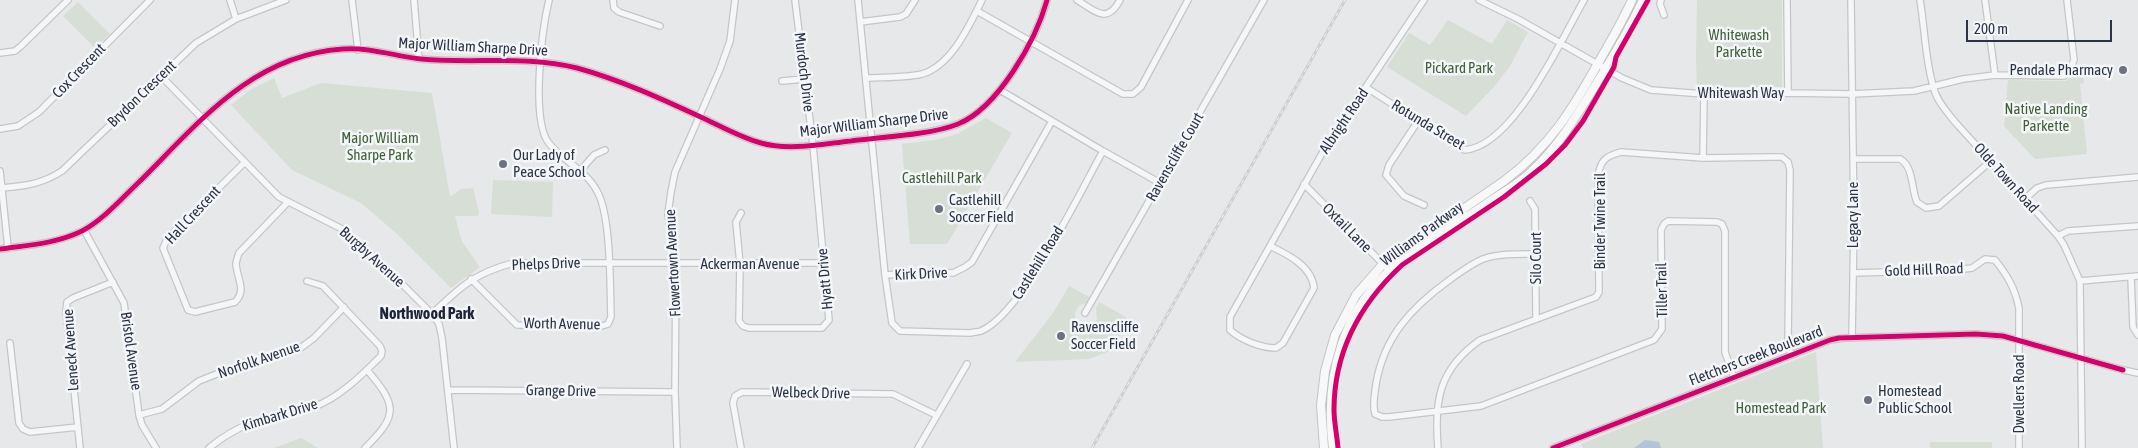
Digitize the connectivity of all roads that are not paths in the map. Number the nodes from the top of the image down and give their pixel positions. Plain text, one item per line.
1 (68, 0) edge
2 (150, 0) edge
3 (230, 0) edge
4 (286, 0) edge
5 (352, 0) edge
6 (414, 0) edge
7 (549, 0) edge
8 (613, 0) edge
9 (735, 0) edge
10 (795, 0) edge
11 (858, 0) edge
12 (915, 0) edge
13 (982, 0) edge
14 (1046, 0) edge
15 (1077, 0) edge
16 (1120, 0) edge
17 (1188, 0) edge
18 (1264, 0) edge
19 (1424, 0) edge
20 (1479, 0) edge
21 (1584, 0) edge
22 (1632, 0) edge
23 (1643, 0) edge
24 (1661, 0) edge
25 (1787, 0) edge
26 (1851, 0) edge
27 (1920, 0) edge
28 (1985, 0) edge
29 (2067, 0) edge
30 (977, 11) junction
31 (1664, 15) dead end
32 (236, 19) junction
33 (860, 22) junction
34 (660, 26) dead end
35 (1030, 41) junction
36 (1560, 43) junction
37 (358, 50) junction
38 (0, 53) edge
39 (419, 59) junction
40 (541, 61) junction
41 (1597, 64) junction
42 (1606, 69) junction
43 (1995, 75) junction
44 (161, 76) junction
45 (867, 78) junction
46 (805, 79) junction
47 (782, 81) dead end
48 (1933, 86) junction
49 (1367, 88) junction
50 (1000, 90) junction
51 (1788, 93) junction
52 (1704, 94) junction
53 (1852, 94) junction
54 (700, 117) junction
55 (203, 120) junction
56 (1052, 121) junction
57 (1418, 122) junction
58 (0, 129) edge
59 (872, 138) junction
60 (813, 145) junction
61 (605, 150) dead end
62 (1103, 151) junction
63 (1703, 158) junction
64 (1853, 159) junction
65 (1990, 161) junction
66 (244, 163) junction
67 (0, 170) edge
68 (580, 171) junction
69 (2138, 176) edge
70 (1160, 183) junction
71 (1304, 184) junction
72 (2, 188) junction
73 (2025, 199) junction
74 (1530, 201) dead end
75 (288, 202) junction
76 (1424, 205) dead end
77 (741, 214) dead end
78 (2138, 226) edge
79 (84, 230) junction
80 (2058, 236) junction
81 (1270, 246) junction
82 (8, 248) junction
83 (0, 249) edge
84 (1536, 254) junction
85 (609, 263) junction
86 (676, 264) junction
87 (740, 264) junction
88 (824, 264) junction
89 (1383, 264) junction
90 (1390, 271) junction
91 (1853, 272) junction
92 (884, 276) junction
93 (2138, 276) edge
94 (2131, 277) junction
95 (471, 279) junction
96 (307, 281) dead end
97 (2080, 281) junction
98 (113, 282) junction
99 (344, 307) junction
100 (432, 314) junction
101 (1085, 314) dead end
102 (1536, 318) junction
103 (2138, 335) edge
104 (1852, 336) junction
105 (2018, 340) junction
106 (10, 343) dead end
107 (1791, 355) junction
108 (2080, 358) junction
109 (967, 364) dead end
110 (367, 370) junction
111 (2138, 373) edge
112 (1734, 378) junction
113 (448, 390) junction
114 (675, 392) junction
115 (1438, 411) junction
116 (936, 415) junction
117 (139, 416) junction
118 (78, 427) junction
119 (80, 448) edge
120 (156, 448) edge
121 (209, 448) edge
122 (365, 448) edge
123 (454, 448) edge
124 (677, 448) edge
125 (741, 448) edge
126 (918, 448) edge
127 (1324, 448) edge
128 (1333, 448) edge
129 (1438, 448) edge
130 (1553, 448) edge
131 (2019, 448) edge
132 (2082, 448) edge

1 - 38 street
2 - 58 street, Cox Crescent
3 - 32 street
4 - 32 street, Brydon Crescent
5 - 37 street
6 - 39 street
7 - 40 street, Worth Avenue
8 - 34 street
9 - 54 street, Flowertown Avenue
10 - 46 street, Murdoch Drive
11 - 33 street, Castlehill Road
12 - 33 street
13 - 30 street
14 - 35 street, Major William Sharpe Drive
15 - 16 street
17 - 35 street
18 - 70 street, Ravenscliffe Court
19 - 49 street, Albright Road
20 - 36 street, Whitewash Way
21 - 36 street
22 - 41 main road, Williams Parkway
23 - 42 main road, Williams Parkway
24 - 31 street
25 - 51 street
26 - 53 street, Legacy Lane
27 - 48 street, Olde Town Road
28 - 43 street
29 - 43 street, Whitewash Way
30 - 35 street
30 - 45 street
32 - 44 street, Brydon Crescent
33 - 45 street, Castlehill Road
35 - 50 street, Major William Sharpe Drive
36 - 41 street, Whitewash Way
36 - 57 street, Rotunda Street
37 - 39 street, Major William Sharpe Drive
37 - 55 street, Major William Sharpe Drive
39 - 40 street, Major William Sharpe Drive
40 - 54 street, Major William Sharpe Drive
40 - 68 street, Worth Avenue
41 - 42 street, Whitewash Way
41 - 89 main road, Williams Parkway
42 - 52 street, Whitewash Way
42 - 90 main road, Williams Parkway
43 - 48 street, Whitewash Way
44 - 55 street, Burgby Avenue
44 - 72 street, Brydon Crescent
45 - 59 street, Castlehill Road
46 - 47 street
46 - 60 street, Murdoch Drive
48 - 53 street, Whitewash Way
48 - 65 street, Olde Town Road
49 - 57 street, Rotunda Street
49 - 71 street, Albright Road
50 - 56 street
50 - 59 street, Major William Sharpe Drive
51 - 52 street, Whitewash Way
51 - 53 street, Whitewash Way
52 - 63 street
53 - 64 street, Legacy Lane
54 - 60 street, Major William Sharpe Drive
54 - 86 street, Flowertown Avenue
55 - 66 street, Burgby Avenue
55 - 79 street, Major William Sharpe Drive
56 - 62 street
56 - 92 street, Kirk Drive
57 - 76 street
59 - 60 street, Major William Sharpe Drive
59 - 92 street, Castlehill Road
60 - 88 street, Hyatt Drive
61 - 68 street
62 - 70 street
62 - 92 street, Castlehill Road
63 - 102 street, Binder Twine Trail
63 - 107 street, Binder Twine Trail
64 - 65 street
64 - 91 street, Legacy Lane
65 - 73 street, Olde Town Road
66 - 75 street, Burgby Avenue
66 - 75 street, Hall Crescent
67 - 72 street
68 - 85 street, Worth Avenue
69 - 73 street
70 - 101 street, Ravenscliffe Court
71 - 81 street, Albright Road
71 - 89 street, Oxtail Lane
72 - 82 street
73 - 80 street, Olde Town Road
74 - 84 street, Silo Court
75 - 100 street, Burgby Avenue
77 - 87 street
78 - 80 street
79 - 82 street, Major William Sharpe Drive
79 - 98 street, Bristol Avenue
80 - 97 street, Olde Town Road
81 - 81 street, Albright Road
82 - 83 street, Major William Sharpe Drive
84 - 102 street, Silo Court
84 - 115 street
85 - 86 street, Phelps Drive
85 - 95 street, Phelps Drive
85 - 95 street, Worth Avenue
86 - 87 street, Ackerman Avenue
86 - 114 street, Flowertown Avenue
87 - 88 street, Ackerman Avenue
87 - 88 street, Hyatt Drive
89 - 90 street, Oxtail Lane
89 - 127 main road, Williams Parkway
90 - 128 main road, Williams Parkway
91 - 104 street, Legacy Lane
91 - 105 street, Gold Hill Road
93 - 94 street
94 - 97 street
94 - 103 street
95 - 100 street, Phelps Drive
96 - 99 street, Kimbark Drive
97 - 108 street, Olde Town Road
98 - 117 street, Bristol Avenue
98 - 118 street, Leneck Avenue
99 - 110 street, Kimbark Drive
99 - 117 street, Norfolk Avenue
100 - 113 street, Burgby Avenue
102 - 115 street, Binder Twine Trail
104 - 105 street, Fletchers Creek Boulevard
104 - 107 street, Fletchers Creek Boulevard
105 - 108 street, Fletchers Creek Boulevard
105 - 131 street, Dwellers Road
106 - 118 street
107 - 112 street, Fletchers Creek Boulevard
108 - 111 street, Fletchers Creek Boulevard
108 - 132 street, Olde Town Road
109 - 116 street
110 - 121 street, Kimbark Drive
110 - 122 street
112 - 115 street, Tiller Trail
112 - 130 street, Fletchers Creek Boulevard
113 - 114 street, Grange Drive
113 - 123 street, Burgby Avenue
114 - 124 street, Flowertown Avenue
115 - 129 street, Binder Twine Trail
116 - 125 street, Welbeck Drive
116 - 126 street
117 - 120 street, Bristol Avenue
118 - 119 street, Leneck Avenue

